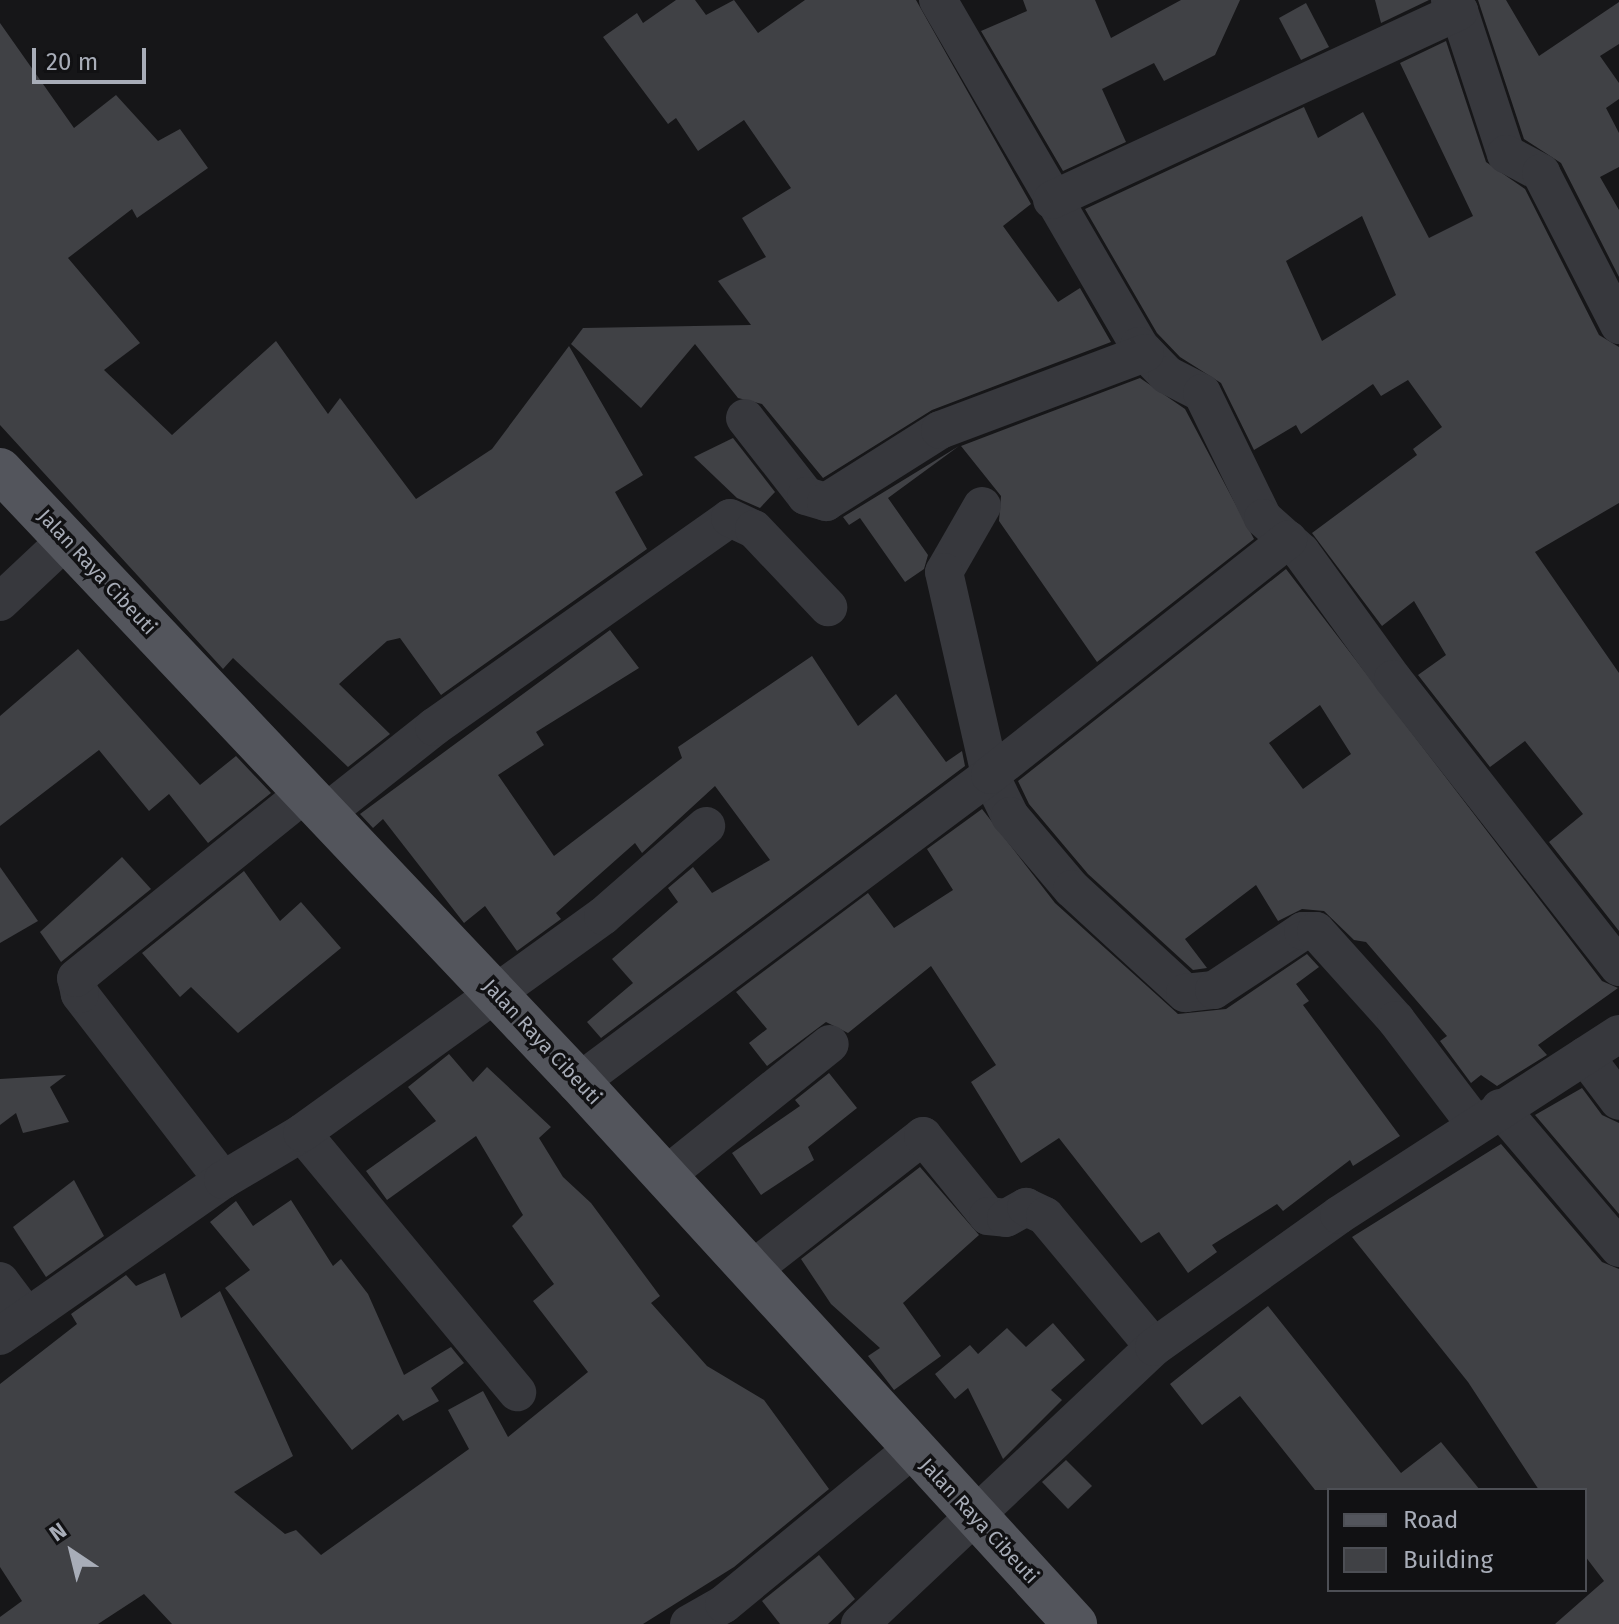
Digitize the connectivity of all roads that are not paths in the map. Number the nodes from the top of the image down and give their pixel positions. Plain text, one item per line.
1 (942, 1) edge
2 (1454, 5) edge
3 (1052, 200) junction
4 (1619, 325) edge
5 (1145, 353) junction
6 (745, 418) dead end
7 (0, 470) edge
8 (982, 506) dead end
9 (67, 539) junction
10 (1288, 540) junction
11 (0, 602) edge
12 (828, 607) dead end
13 (990, 775) junction
14 (313, 804) junction
15 (706, 826) dead end
16 (1619, 967) edge
17 (496, 992) junction
18 (1619, 1034) edge
19 (830, 1044) dead end
20 (1585, 1056) junction
21 (579, 1082) junction
22 (1619, 1101) edge
23 (1488, 1116) junction
24 (302, 1133) junction
25 (665, 1176) junction
26 (223, 1180) junction
27 (1619, 1248) edge
28 (753, 1269) junction
29 (0, 1281) edge
30 (14, 1326) edge
31 (1154, 1347) junction
32 (517, 1392) dead end
33 (913, 1449) junction
34 (975, 1518) junction
35 (689, 1624) edge
36 (860, 1624) edge
37 (1075, 1624) edge

1 - 3 street
2 - 3 street
2 - 4 street
3 - 5 street
5 - 6 street
5 - 10 street
7 - 9 main road, Jalan Raya Cibeuti
8 - 13 street
9 - 11 street
9 - 14 main road, Jalan Raya Cibeuti
10 - 13 street
10 - 16 street
12 - 14 street
13 - 21 street
13 - 23 street
14 - 17 main road, Jalan Raya Cibeuti
14 - 26 street
15 - 17 street
17 - 21 main road, Jalan Raya Cibeuti
17 - 24 street
18 - 20 street
19 - 25 street
20 - 22 street
20 - 23 street
21 - 25 main road, Jalan Raya Cibeuti
23 - 27 street
23 - 31 street
24 - 26 street
24 - 32 street
25 - 28 main road, Jalan Raya Cibeuti
26 - 30 street
28 - 31 street
28 - 33 main road, Jalan Raya Cibeuti
29 - 30 street
31 - 34 street
33 - 34 main road, Jalan Raya Cibeuti
33 - 35 street
34 - 36 street
34 - 37 main road, Jalan Raya Cibeuti

